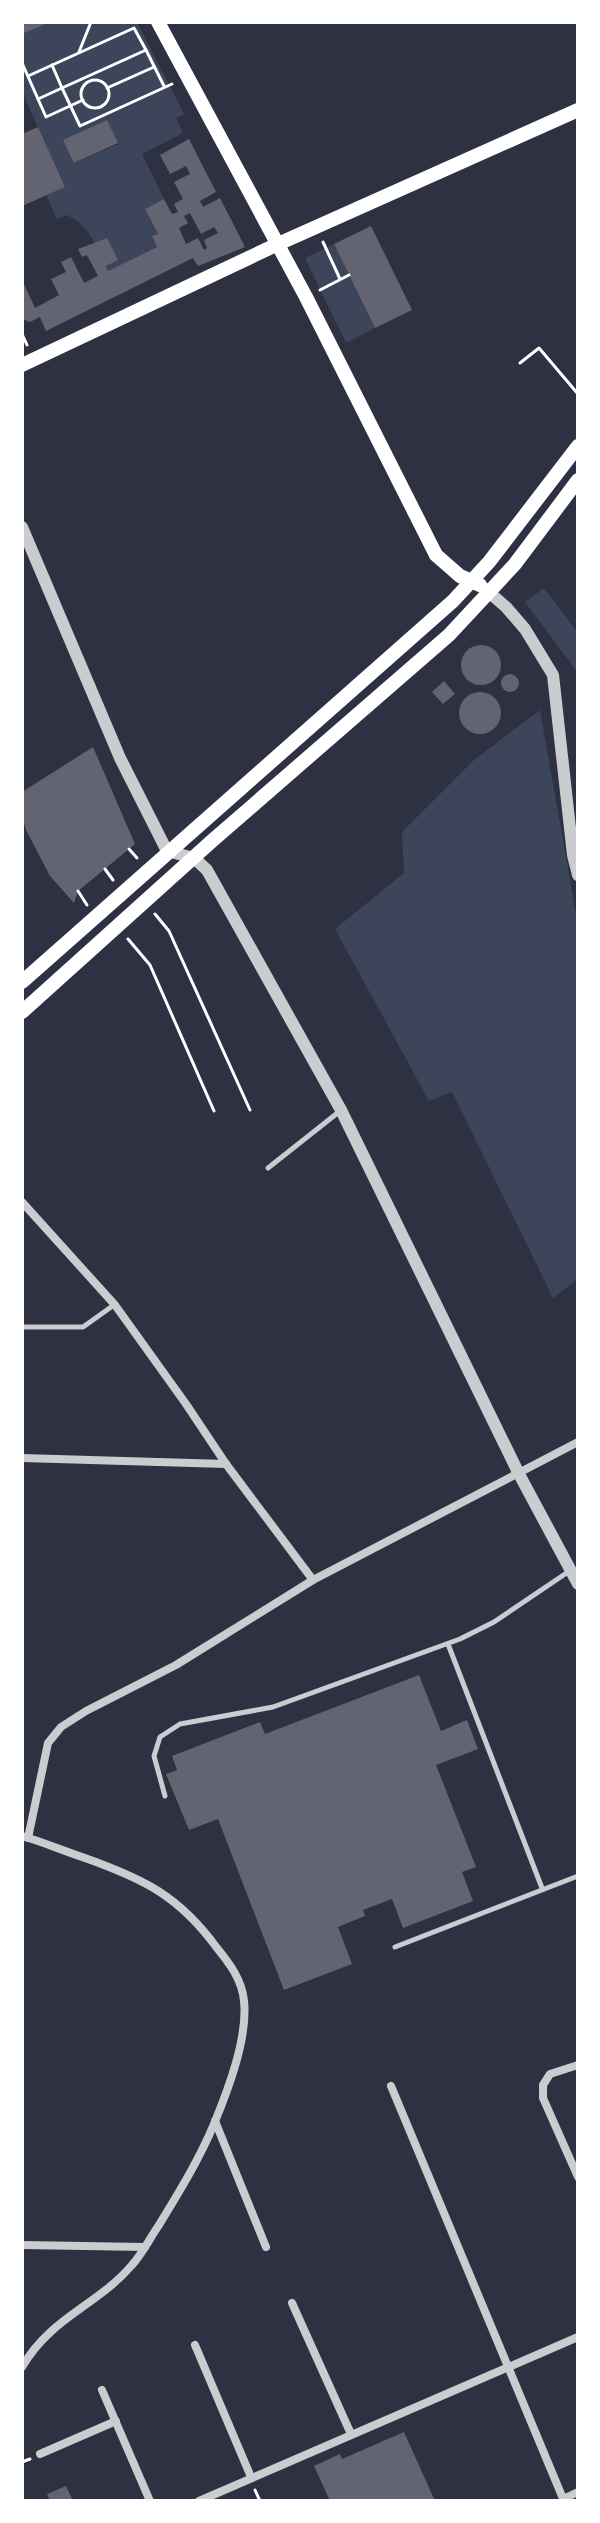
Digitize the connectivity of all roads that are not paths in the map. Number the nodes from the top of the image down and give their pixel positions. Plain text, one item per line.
1 (158, 22) edge
2 (578, 110) edge
3 (278, 244) junction
4 (22, 365) edge
5 (578, 446) edge
6 (578, 480) edge
7 (22, 527) edge
8 (482, 587) junction
9 (167, 851) junction
10 (194, 858) junction
11 (578, 875) edge
12 (22, 982) edge
13 (22, 1012) edge
14 (341, 1110) junction
15 (268, 1168) dead end
16 (22, 1202) edge
17 (115, 1305) junction
18 (22, 1327) edge
19 (578, 1442) edge
20 (22, 1458) edge
21 (226, 1464) junction
22 (519, 1474) junction
23 (570, 1570) junction
24 (313, 1580) junction
25 (578, 1584) edge
26 (448, 1644) junction
27 (165, 1796) dead end
28 (25, 1837) edge
29 (578, 1876) edge
30 (542, 1888) junction
31 (395, 1947) dead end
32 (578, 2065) edge
33 (391, 2086) dead end
34 (215, 2121) junction
35 (578, 2177) edge
36 (22, 2245) edge
37 (145, 2247) junction
38 (266, 2247) dead end
39 (292, 2303) dead end
40 (578, 2337) edge
41 (195, 2345) dead end
42 (22, 2367) edge
43 (507, 2368) junction
44 (102, 2390) dead end
45 (116, 2421) junction
46 (351, 2434) junction
47 (40, 2454) dead end
48 (251, 2477) junction
49 (578, 2492) edge
50 (564, 2500) edge
51 (150, 2501) edge
52 (199, 2501) edge

1 - 3 main road
2 - 3 main road
3 - 4 main road
3 - 8 main road
5 - 8 main road
6 - 8 main road
7 - 9 street
8 - 9 main road
8 - 10 main road
8 - 11 street
9 - 10 street
9 - 12 main road
10 - 13 main road
10 - 14 street
14 - 15 lane
14 - 22 street
16 - 17 street
17 - 18 lane
17 - 21 street
19 - 22 street
20 - 21 street
21 - 24 street
22 - 23 street
22 - 24 street
23 - 25 street
23 - 26 lane
24 - 28 street
26 - 27 lane
26 - 30 lane
28 - 34 street
29 - 30 lane
30 - 31 lane
32 - 35 street
33 - 43 street
34 - 37 street
34 - 38 street
36 - 37 street
37 - 42 street
39 - 46 street
40 - 43 street
41 - 48 street
43 - 46 street
43 - 50 street
44 - 45 street
45 - 47 street
45 - 51 street
46 - 48 street
48 - 52 street
49 - 50 street

